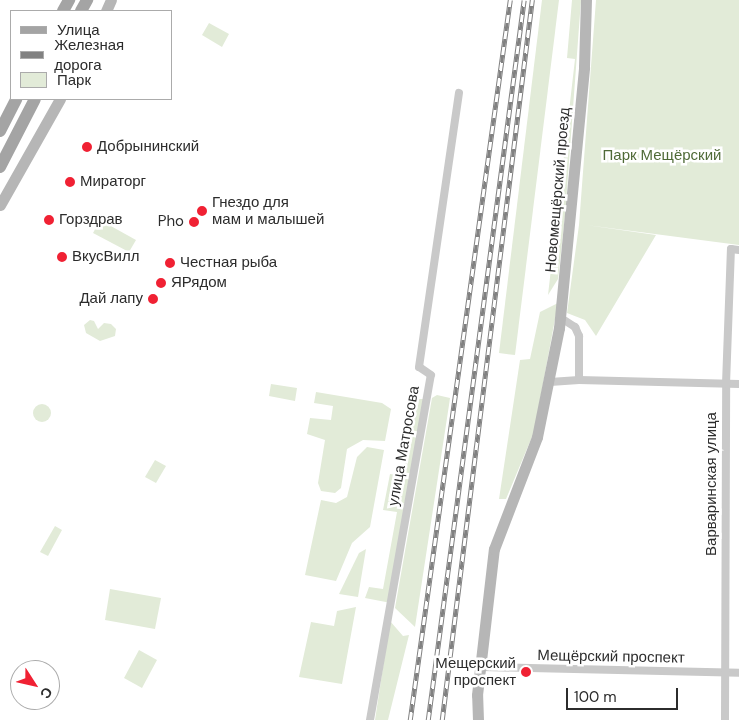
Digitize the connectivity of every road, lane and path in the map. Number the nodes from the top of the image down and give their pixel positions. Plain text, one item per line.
1 (586, 0) edge
2 (459, 94) dead end
3 (15, 100) edge
4 (34, 100) edge
5 (59, 100) edge
6 (0, 130) edge
7 (0, 167) edge
8 (0, 205) edge
9 (735, 249) edge
10 (561, 318) junction
11 (578, 380) junction
12 (550, 382) junction
13 (726, 384) junction
14 (739, 384) edge
15 (482, 667) junction
16 (726, 672) junction
17 (739, 673) edge
18 (370, 720) edge
19 (478, 720) edge
20 (725, 720) edge

1 - 10 street, Новомещёрский проезд
2 - 18 street, улица Матросова
3 - 6 main road
4 - 7 main road
5 - 8 street
9 - 13 street, Варваринская улица
10 - 11 street
10 - 12 street, Новомещёрский проезд
11 - 12 street
11 - 13 street
12 - 15 street, Новомещёрский проезд
13 - 14 street
13 - 16 street, Варваринская улица
15 - 16 street, Мещёрский проспект
15 - 19 street, Новомещёрский проезд
16 - 17 street, Мещёрский проспект
16 - 20 street, Варваринская улица

